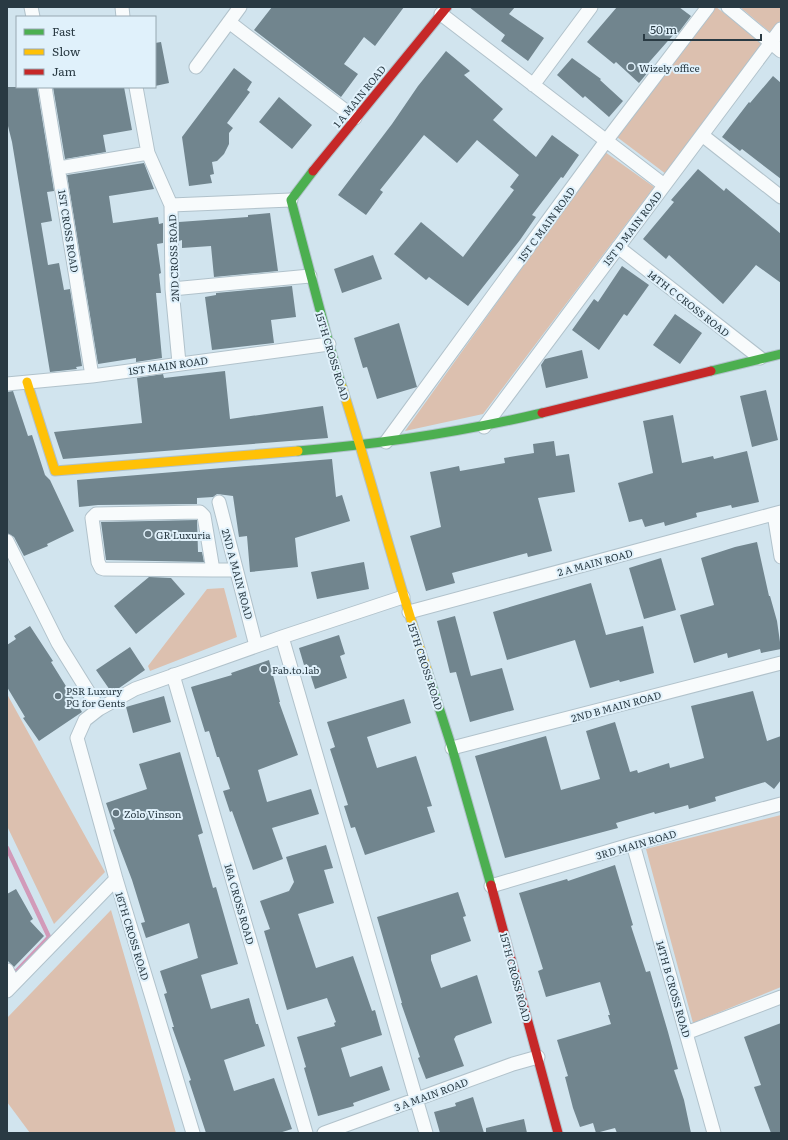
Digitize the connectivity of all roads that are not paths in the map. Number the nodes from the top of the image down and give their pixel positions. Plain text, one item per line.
1 (240, 7) edge
2 (591, 7) edge
3 (708, 7) edge
4 (728, 7) edge
5 (444, 10) edge
6 (228, 22) junction
7 (781, 29) edge
8 (776, 47) edge
9 (196, 67) dead end
10 (533, 85) junction
11 (45, 88) edge
12 (136, 88) edge
13 (354, 118) junction
14 (702, 135) junction
15 (606, 141) junction
16 (148, 153) junction
17 (59, 168) junction
18 (664, 185) junction
19 (781, 197) edge
20 (291, 200) junction
21 (172, 205) junction
22 (618, 247) junction
23 (310, 276) junction
24 (172, 289) junction
25 (329, 344) junction
26 (781, 354) edge
27 (760, 358) junction
28 (179, 363) junction
29 (92, 376) junction
30 (26, 382) junction
31 (7, 384) edge
32 (484, 427) junction
33 (386, 442) junction
34 (361, 446) junction
35 (219, 502) dead end
36 (777, 513) edge
37 (7, 541) edge
38 (781, 557) edge
39 (213, 570) junction
40 (236, 570) junction
41 (403, 598) junction
42 (409, 612) junction
43 (282, 637) junction
44 (256, 646) junction
45 (781, 663) edge
46 (174, 675) junction
47 (99, 709) junction
48 (452, 748) junction
49 (781, 804) edge
50 (633, 844) junction
51 (116, 879) junction
52 (492, 886) junction
53 (7, 970) edge
54 (11, 988) edge
55 (781, 997) edge
56 (686, 1033) junction
57 (538, 1057) junction
58 (417, 1099) junction
59 (193, 1133) edge
60 (306, 1133) edge
61 (324, 1133) edge
62 (426, 1133) edge
63 (558, 1133) edge
64 (714, 1133) edge

1 - 6 street
2 - 10 street
3 - 15 street, 1ST C MAIN ROAD
4 - 8 street
5 - 10 street
5 - 13 street, 1 A MAIN ROAD
6 - 9 street
6 - 13 street
7 - 8 street, 1ST D MAIN ROAD
8 - 14 street, 1ST D MAIN ROAD
10 - 15 street
11 - 17 street, 1ST CROSS ROAD
12 - 16 street, 2ND CROSS ROAD
13 - 20 street, 1 A MAIN ROAD
14 - 18 street, 1ST D MAIN ROAD
14 - 19 street
15 - 18 street
15 - 33 street, 1ST C MAIN ROAD
16 - 17 street
16 - 21 street, 2ND CROSS ROAD
17 - 29 street, 1ST CROSS ROAD
18 - 22 street, 1ST D MAIN ROAD
20 - 21 street
20 - 23 street, 15TH CROSS ROAD
21 - 24 street, 2ND CROSS ROAD
22 - 27 street, 14TH C CROSS ROAD
22 - 32 street, 1ST D MAIN ROAD
23 - 24 street
23 - 25 street, 15TH CROSS ROAD
24 - 28 street, 2ND CROSS ROAD
25 - 28 street, 1ST MAIN ROAD
25 - 34 street, 15TH CROSS ROAD
26 - 27 street
27 - 32 street
28 - 29 street, 1ST MAIN ROAD
29 - 30 street, 1ST MAIN ROAD
30 - 31 street, 1ST MAIN ROAD
30 - 34 street
32 - 33 street
33 - 34 street
34 - 41 street, 15TH CROSS ROAD
35 - 40 street, 2ND A MAIN ROAD
36 - 38 street
36 - 42 street, 2 A MAIN ROAD
37 - 47 street
39 - 39 street
39 - 40 street
40 - 44 street, 2ND A MAIN ROAD
41 - 42 street, 15TH CROSS ROAD
41 - 43 street
42 - 48 street, 15TH CROSS ROAD
43 - 44 street
43 - 58 street
44 - 46 street
45 - 48 street, 2ND B MAIN ROAD
46 - 47 street
46 - 60 street, 16A CROSS ROAD
47 - 51 street, 16TH CROSS ROAD
48 - 52 street, 15TH CROSS ROAD
49 - 50 street, 3RD MAIN ROAD
50 - 52 street, 3RD MAIN ROAD
50 - 56 street, 14TH B CROSS ROAD
51 - 54 street
51 - 59 street, 16TH CROSS ROAD
52 - 57 street, 15TH CROSS ROAD
53 - 54 street
55 - 56 street
56 - 64 street, 14TH B CROSS ROAD
57 - 58 street, 3 A MAIN ROAD
57 - 63 street, 15TH CROSS ROAD
58 - 61 street, 3 A MAIN ROAD
58 - 62 street

